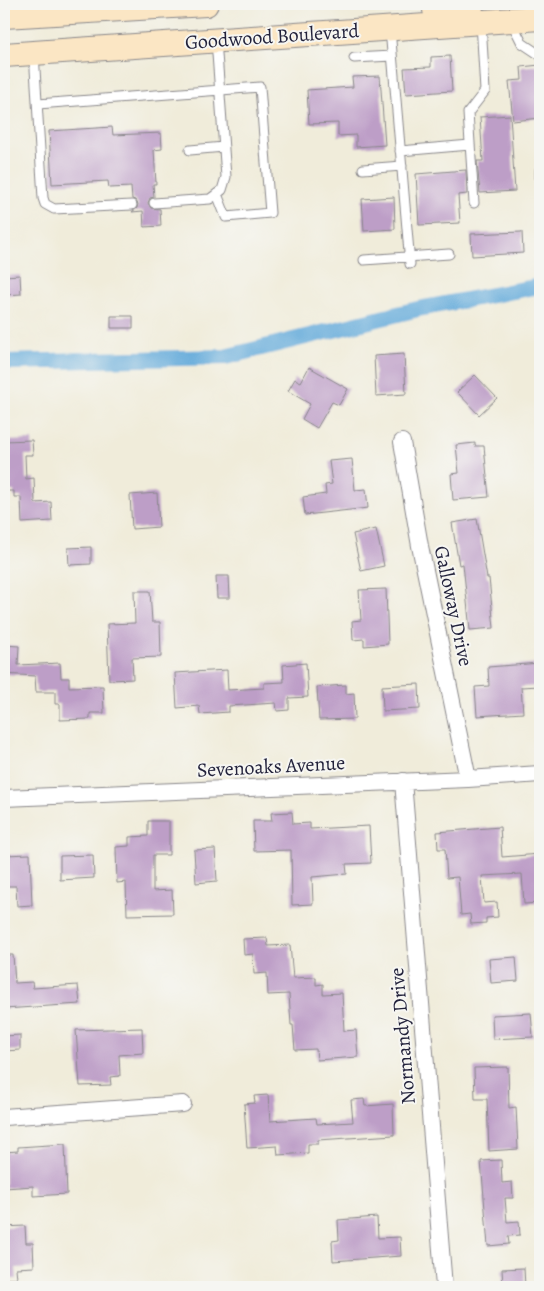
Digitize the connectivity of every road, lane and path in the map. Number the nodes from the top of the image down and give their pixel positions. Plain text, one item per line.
1 (206, 4) edge
2 (102, 7) edge
3 (476, 13) edge
4 (4, 16) edge
5 (540, 18) edge
6 (511, 20) junction
7 (390, 28) junction
8 (275, 36) junction
9 (216, 40) junction
10 (34, 53) junction
11 (4, 55) edge
12 (540, 55) edge
13 (392, 56) junction
14 (354, 58) dead end
15 (219, 89) junction
16 (38, 108) junction
17 (470, 145) junction
18 (224, 148) junction
19 (190, 150) dead end
20 (400, 151) junction
21 (402, 166) junction
22 (363, 169) dead end
23 (540, 170) edge
24 (540, 181) edge
25 (217, 194) junction
26 (154, 203) dead end
27 (474, 204) dead end
28 (132, 205) dead end
29 (449, 254) dead end
30 (364, 260) dead end
31 (410, 260) junction
32 (402, 442) dead end
33 (540, 774) edge
34 (468, 779) junction
35 (403, 781) junction
36 (4, 798) edge
37 (183, 1104) dead end
38 (4, 1117) edge
39 (444, 1287) edge

1 - 2 main road, Goodwood Boulevard
2 - 4 main road, Goodwood Boulevard
2 - 10 main road
3 - 6 main road, Goodwood Boulevard
3 - 7 main road, Goodwood Boulevard
3 - 8 main road
3 - 17 lane
5 - 6 main road, Goodwood Boulevard
6 - 12 lane
7 - 8 main road, Goodwood Boulevard
7 - 13 lane
8 - 9 main road, Goodwood Boulevard
9 - 10 main road, Goodwood Boulevard
9 - 15 lane
10 - 11 main road, Goodwood Boulevard
10 - 16 lane
13 - 14 lane
13 - 20 lane
15 - 16 lane
15 - 18 lane
15 - 25 lane
16 - 28 lane
17 - 20 lane
17 - 27 lane
18 - 19 lane
18 - 25 lane
20 - 21 lane
21 - 22 lane
21 - 31 lane
23 - 24 lane
25 - 26 lane
29 - 31 lane
30 - 31 lane
32 - 34 street, Galloway Drive
33 - 34 street, Sevenoaks Avenue
34 - 35 street, Sevenoaks Avenue
35 - 36 street, Sevenoaks Avenue
35 - 39 street, Normandy Drive
37 - 38 street

